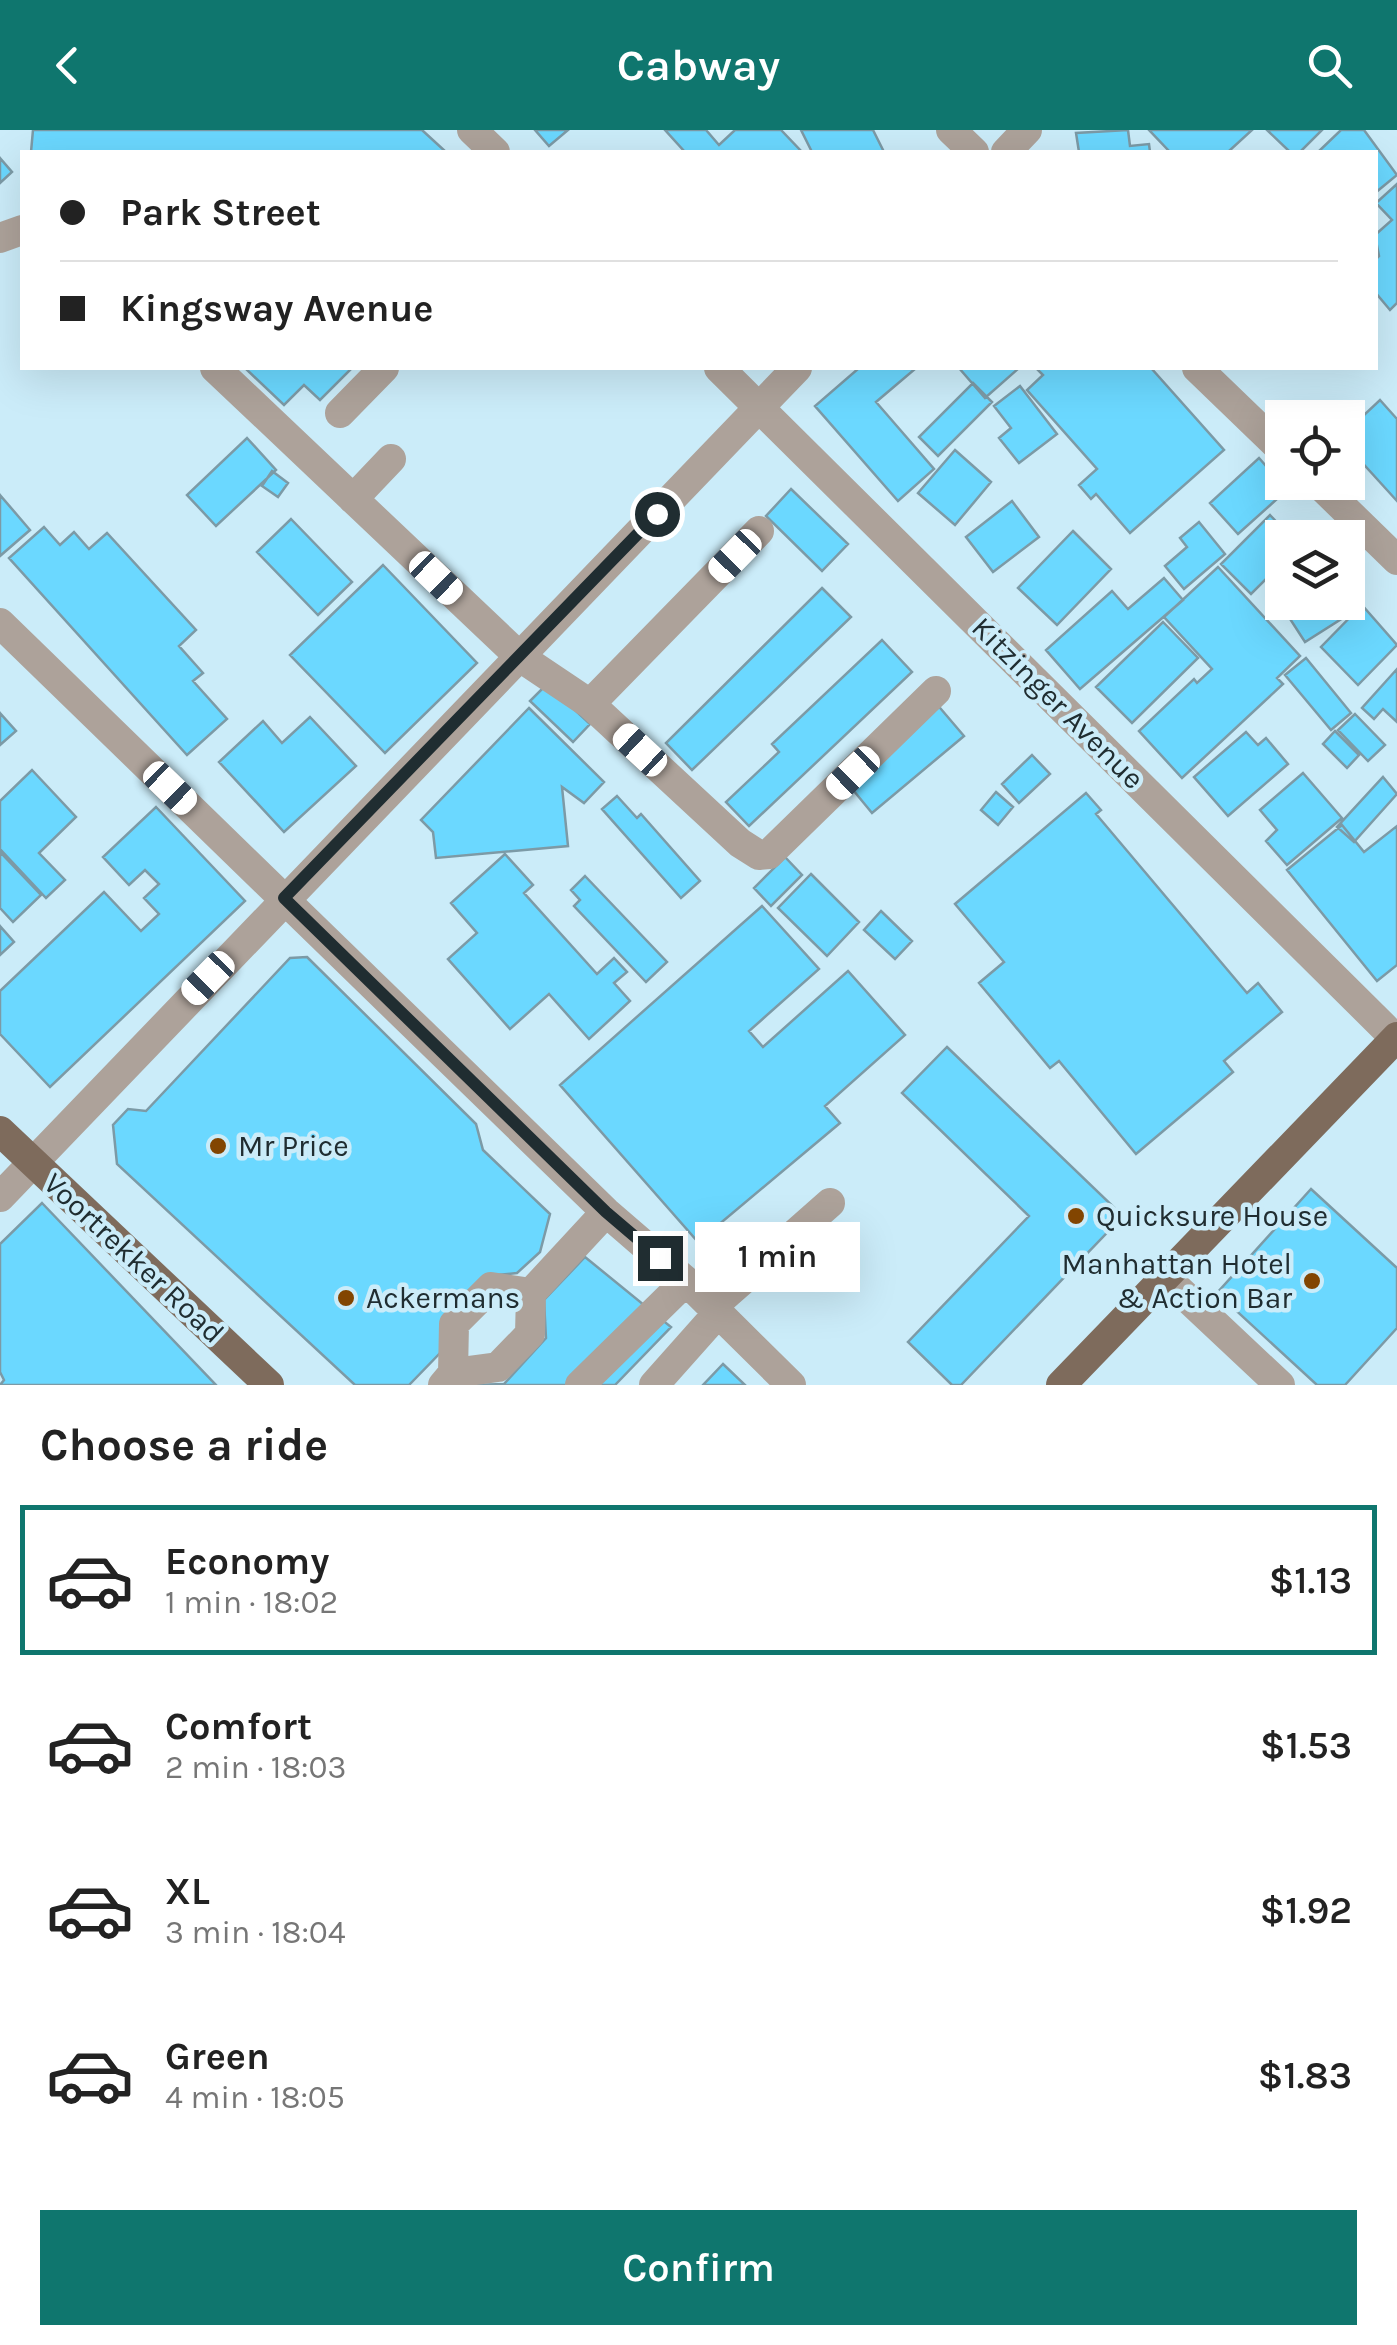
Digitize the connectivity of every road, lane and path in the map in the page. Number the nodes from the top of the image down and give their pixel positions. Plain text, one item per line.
1 (472, 130) edge
2 (950, 130) edge
3 (1027, 130) edge
4 (493, 150) edge
5 (972, 150) edge
6 (1008, 150) edge
7 (217, 370) edge
8 (382, 370) edge
9 (721, 370) edge
10 (796, 370) edge
11 (1199, 370) edge
12 (760, 406) junction
13 (340, 413) dead end
14 (1265, 434) edge
15 (391, 459) dead end
16 (354, 498) junction
17 (1335, 500) edge
18 (759, 531) dead end
19 (1397, 560) edge
20 (0, 623) edge
21 (520, 656) junction
22 (936, 692) dead end
23 (590, 704) junction
24 (284, 898) junction
25 (1396, 1038) edge
26 (0, 1131) edge
27 (32, 1163) junction
28 (0, 1197) edge
29 (830, 1203) dead end
30 (606, 1212) junction
31 (1164, 1276) junction
32 (686, 1281) junction
33 (531, 1293) junction
34 (715, 1310) junction
35 (448, 1379) edge
36 (269, 1385) edge
37 (580, 1385) edge
38 (654, 1385) edge
39 (792, 1385) edge
40 (1061, 1385) edge
41 (1280, 1385) edge

1 - 4 street
2 - 5 street
3 - 6 street
7 - 16 street
8 - 13 street
9 - 12 street, Kitzinger Avenue
10 - 12 street
11 - 14 street
12 - 21 street
12 - 25 street, Kitzinger Avenue
15 - 16 street
16 - 21 street
17 - 19 street
18 - 23 street
20 - 24 street
21 - 23 street
21 - 24 street
22 - 23 street
24 - 27 street
24 - 30 street
25 - 31 main road
26 - 27 main road, Voortrekker Road
27 - 28 street
27 - 36 main road, Voortrekker Road
29 - 34 street
30 - 32 street
30 - 33 street
31 - 40 main road
31 - 41 street
32 - 34 street
32 - 37 street
33 - 35 street
33 - 35 street
34 - 38 street
34 - 39 street

